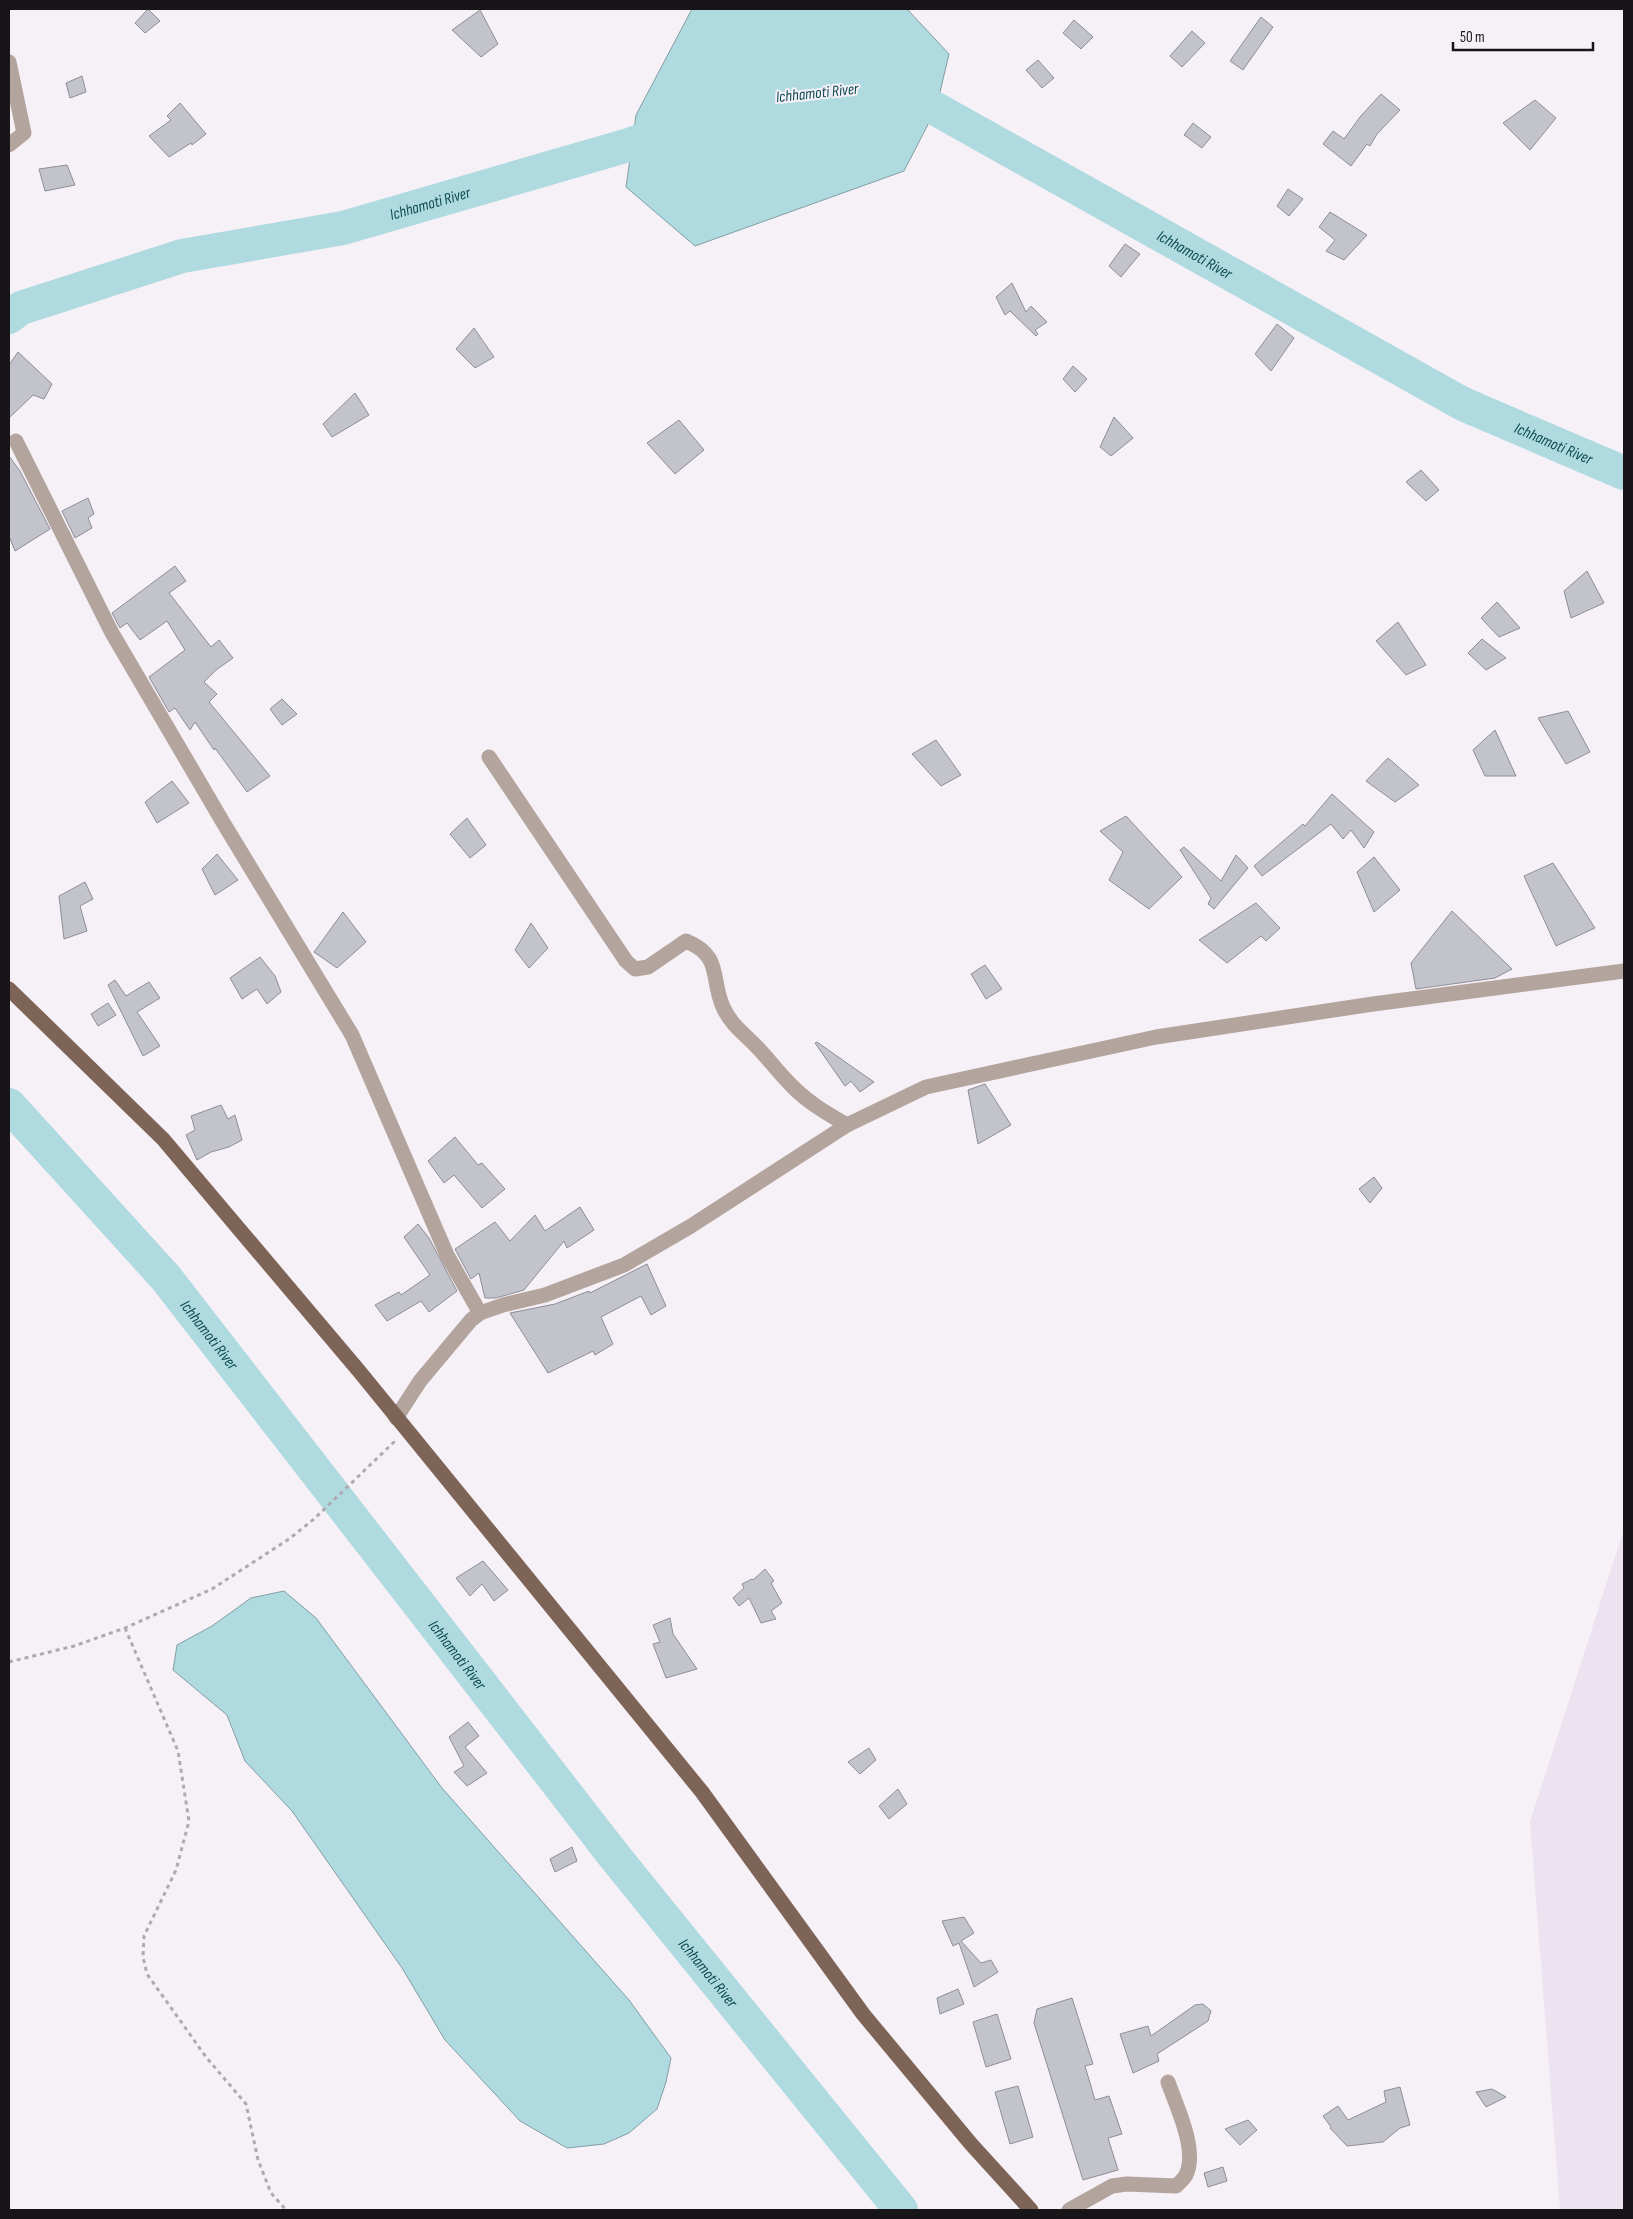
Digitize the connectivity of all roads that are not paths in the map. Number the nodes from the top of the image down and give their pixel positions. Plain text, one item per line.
1 (9, 62) edge
2 (9, 145) edge
3 (16, 441) dead end
4 (490, 757) dead end
5 (1624, 971) edge
6 (9, 988) edge
7 (847, 1125) junction
8 (480, 1313) junction
9 (396, 1418) junction
10 (1168, 2082) dead end
11 (1031, 2210) edge
12 (1069, 2210) edge

1 - 2 street
3 - 8 street
4 - 7 street
5 - 7 street
6 - 9 main road
7 - 8 street
8 - 9 street
9 - 11 main road
10 - 12 street

